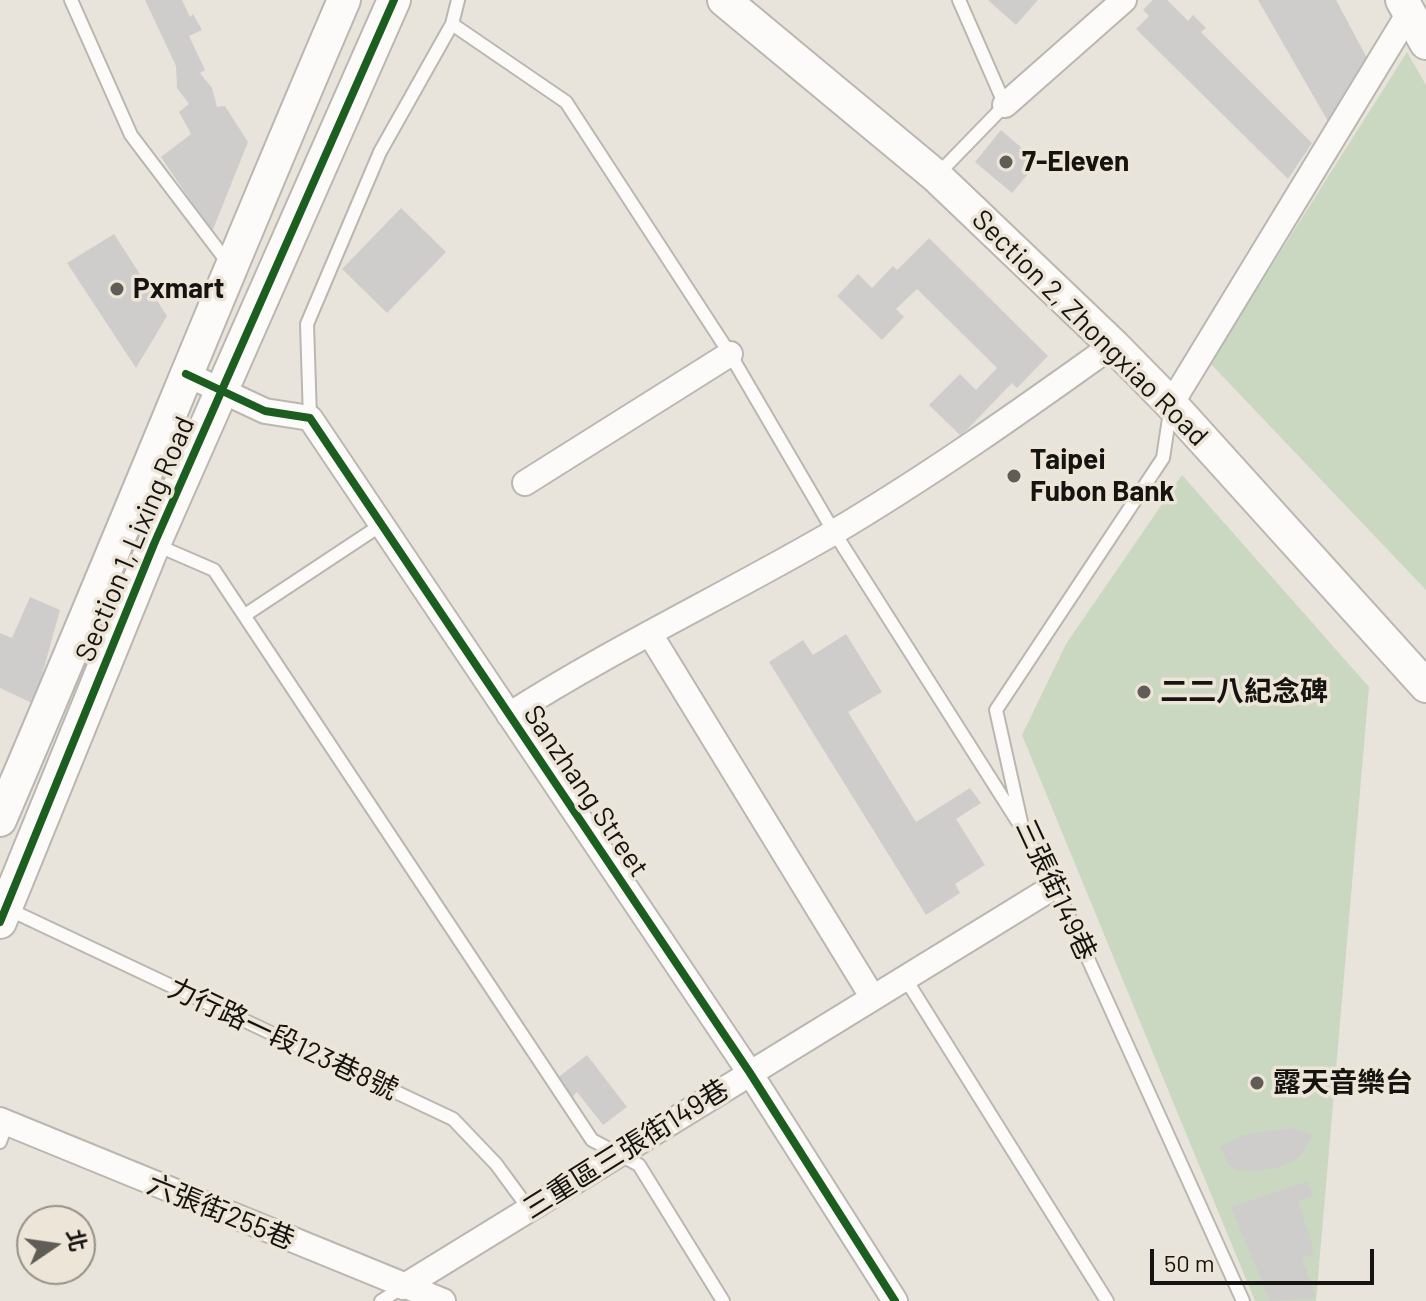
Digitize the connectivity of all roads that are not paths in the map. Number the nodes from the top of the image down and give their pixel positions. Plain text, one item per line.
1 (71, 0) edge
2 (344, 0) edge
3 (394, 0) edge
4 (458, 0) edge
5 (724, 0) edge
6 (959, 0) edge
7 (1124, 0) edge
8 (1406, 7) edge
9 (452, 24) junction
10 (1426, 43) edge
11 (1005, 105) junction
12 (936, 176) junction
13 (230, 266) junction
14 (1113, 345) junction
15 (730, 354) junction
16 (186, 374) junction
17 (222, 391) junction
18 (1171, 404) junction
19 (310, 418) junction
20 (525, 483) dead end
21 (381, 525) junction
22 (834, 532) junction
23 (154, 544) junction
24 (245, 615) junction
25 (650, 634) junction
26 (1422, 671) edge
27 (509, 715) junction
28 (0, 820) edge
29 (1023, 831) junction
30 (1055, 886) junction
31 (3, 915) edge
32 (905, 978) junction
33 (873, 998) junction
34 (750, 1073) junction
35 (2, 1129) edge
36 (616, 1153) junction
37 (529, 1209) junction
38 (403, 1287) junction
39 (381, 1301) edge
40 (443, 1301) edge
41 (723, 1301) edge
42 (895, 1301) edge
43 (1107, 1301) edge
44 (1243, 1301) edge

1 - 13 lane
2 - 13 street, Section 1, Lixing Road
3 - 17 street, Section 1, Lixing Road
4 - 9 lane
5 - 12 street, Section 2, Zhongxiao Road
6 - 11 lane
7 - 11 street
8 - 10 street
8 - 18 street
9 - 15 lane
9 - 19 lane
11 - 12 lane
12 - 14 street, Section 2, Zhongxiao Road
13 - 16 street, Section 1, Lixing Road
14 - 18 street, Section 2, Zhongxiao Road
14 - 22 street
15 - 20 street
15 - 22 lane
16 - 17 street
16 - 28 street, Section 1, Lixing Road
17 - 19 street
17 - 23 street, Section 1, Lixing Road
18 - 26 street, Section 2, Zhongxiao Road
18 - 29 lane, 三張街149巷
19 - 21 street, Sanzhang Street
21 - 24 lane
21 - 27 street, Sanzhang Street
22 - 25 street
22 - 29 lane
23 - 24 lane
23 - 31 street, Section 1, Lixing Road
24 - 36 lane
25 - 27 street
25 - 33 street
27 - 34 street, Sanzhang Street
29 - 30 lane, 三張街149巷
30 - 32 street, 三重區三張街149巷
30 - 44 lane, 三張街149巷
31 - 37 lane, 力行路一段123巷8號
32 - 33 street, 三重區三張街149巷
32 - 43 lane
33 - 34 street, 三重區三張街149巷
34 - 36 street, 三重區三張街149巷
34 - 42 street, Sanzhang Street
35 - 38 street, 六張街255巷
36 - 37 street, 三重區三張街149巷
36 - 41 lane
37 - 38 street, 三重區三張街149巷
38 - 39 lane
38 - 40 street, 六張街255巷

